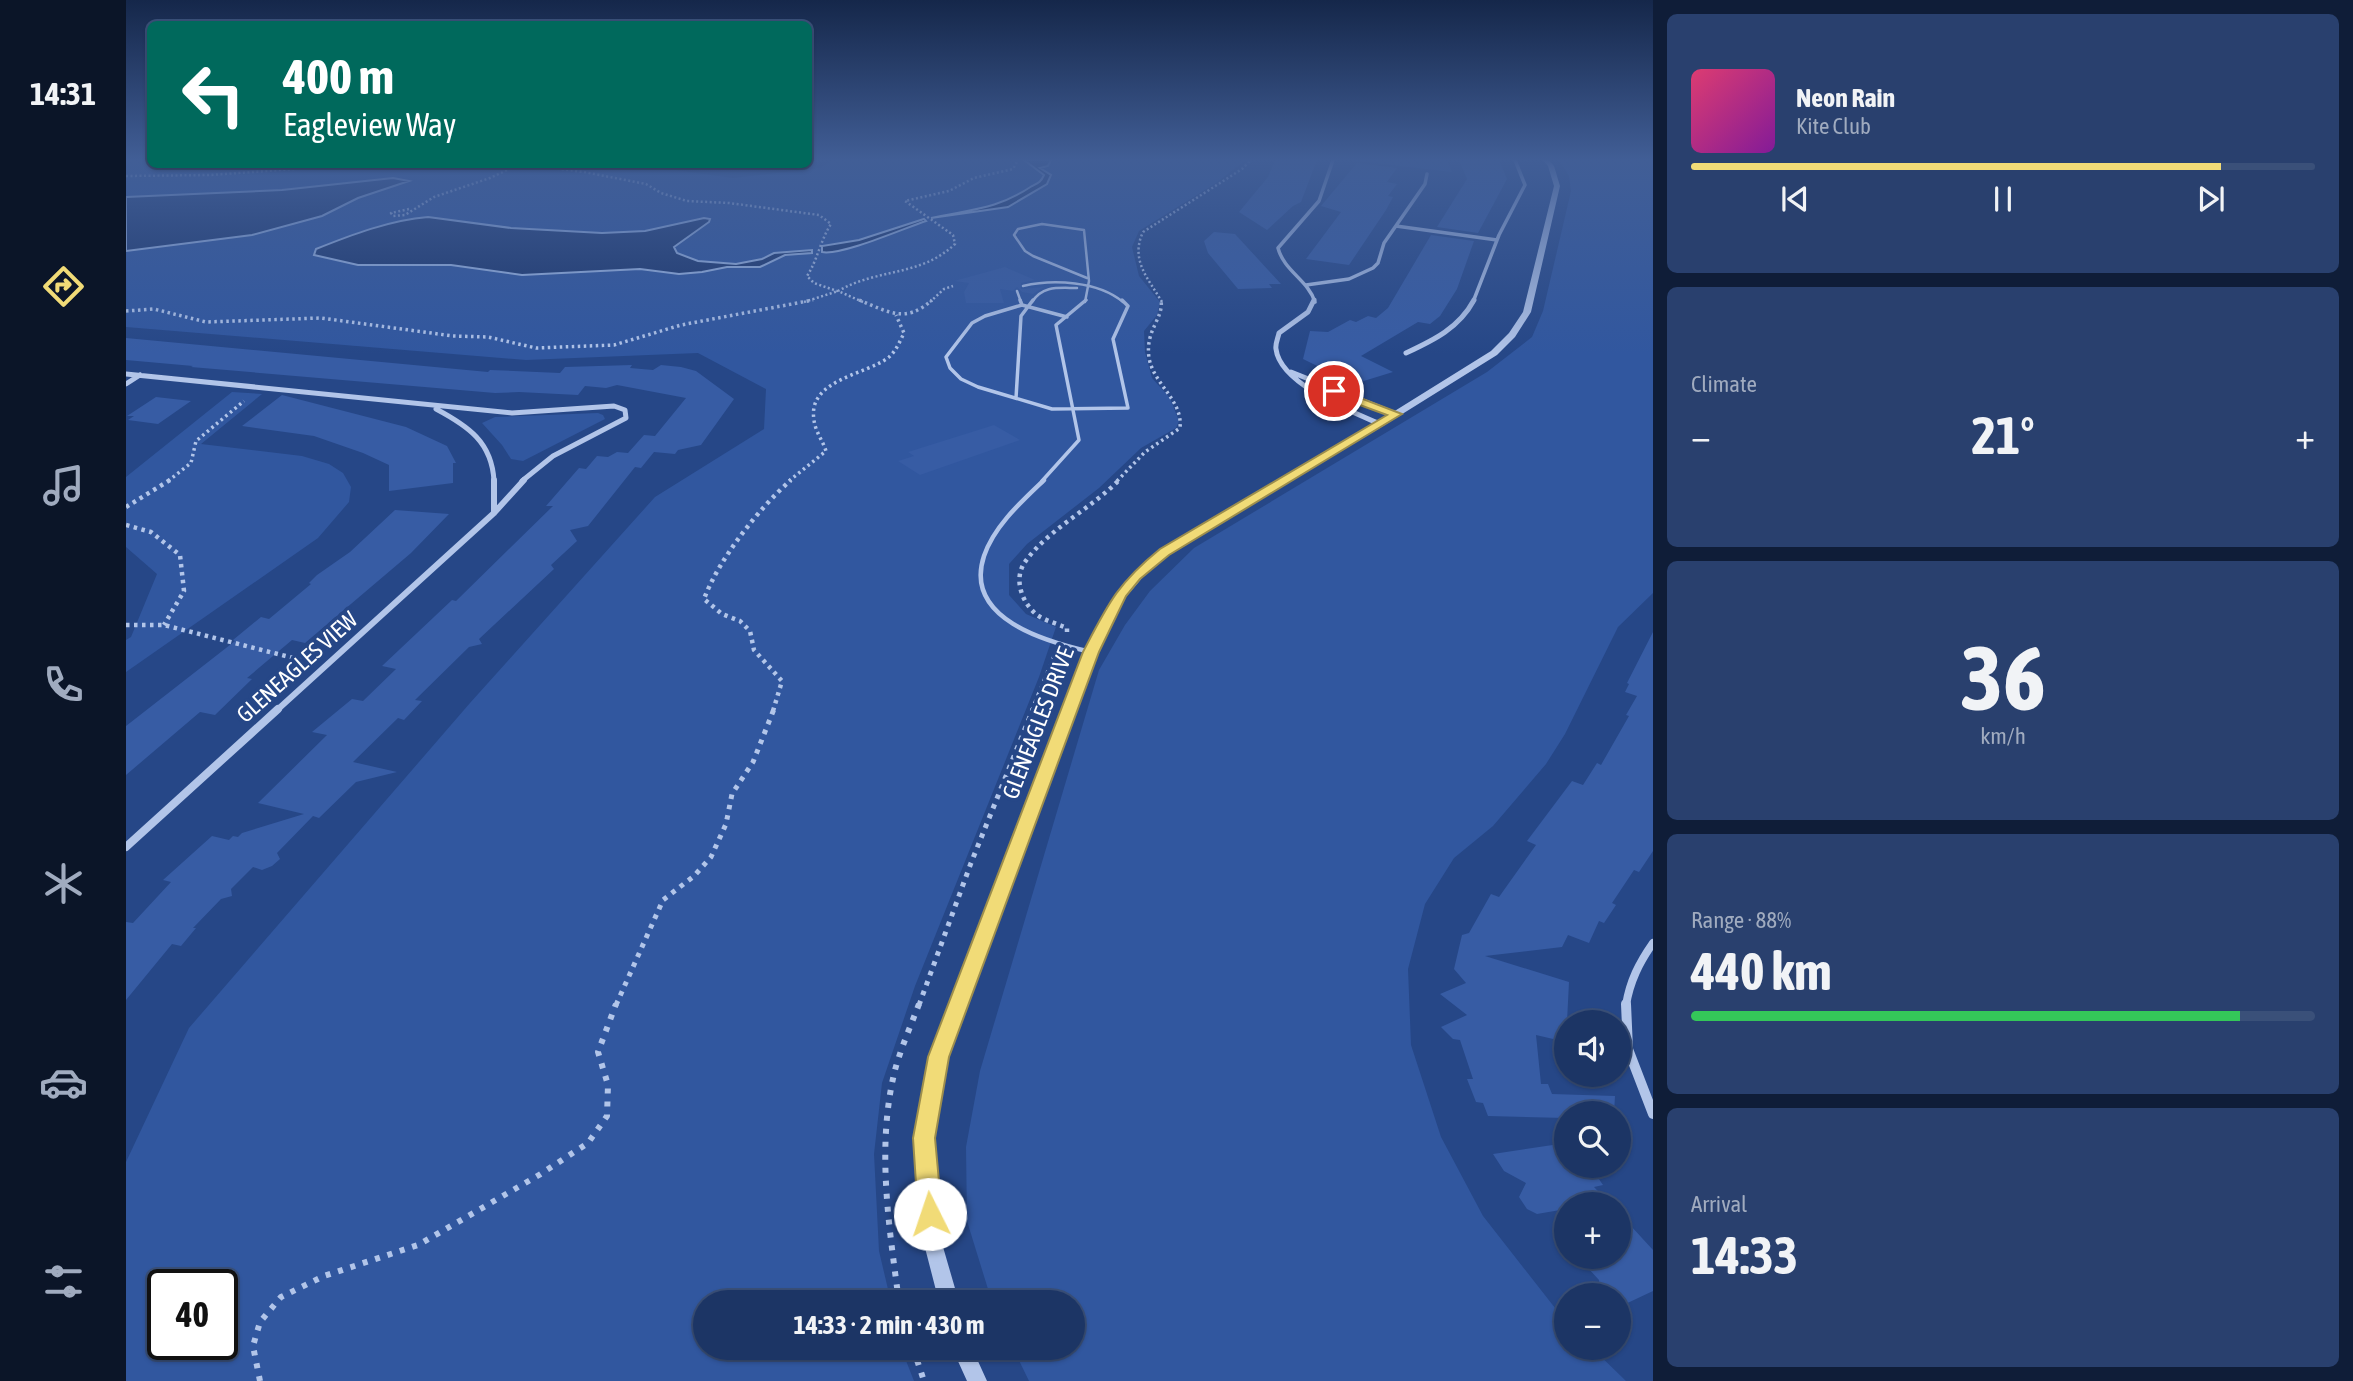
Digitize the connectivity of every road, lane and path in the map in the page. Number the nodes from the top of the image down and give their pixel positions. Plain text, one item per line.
1 (831, 224) edge
2 (938, 224) edge
3 (1040, 224) edge
4 (1045, 224) edge
5 (1155, 224) edge
6 (1298, 224) edge
7 (1505, 224) edge
8 (1548, 224) edge
9 (1396, 226) joint
10 (1497, 240) junction
11 (1087, 278) junction
12 (1306, 285) junction
13 (953, 286) dead end
14 (1023, 286) dead end
15 (1091, 286) junction
16 (838, 291) junction
17 (1017, 291) dead end
18 (1022, 305) junction
19 (1031, 307) junction
20 (126, 311) edge
21 (896, 315) junction
22 (1067, 317) junction
23 (1406, 353) dead end
24 (1290, 372) junction
25 (126, 374) edge
26 (140, 375) junction
27 (126, 384) edge
28 (260, 388) junction
29 (1016, 398) junction
30 (430, 406) junction
31 (1073, 409) junction
32 (1396, 414) junction
33 (1380, 425) junction
34 (126, 507) edge
35 (494, 513) junction
36 (126, 525) edge
37 (126, 625) edge
38 (163, 625) junction
39 (1060, 645) junction
40 (1091, 652) junction
41 (326, 667) junction
42 (126, 847) edge
43 (1653, 943) edge
44 (1653, 1114) edge
45 (897, 1290) edge
46 (946, 1290) edge
47 (917, 1360) edge
48 (967, 1360) edge
49 (260, 1381) edge
50 (924, 1381) edge
51 (977, 1381) edge

1 - 16 path
2 - 16 path
3 - 11 lane
4 - 11 lane
5 - 39 path
6 - 12 street
7 - 10 street
8 - 32 street, GLENEAGLES DRIVE
9 - 10 street
9 - 12 street
10 - 23 street
11 - 15 lane
12 - 24 street
13 - 21 path
14 - 15 lane
15 - 19 lane
15 - 22 lane
15 - 31 lane
16 - 20 path
16 - 21 path
17 - 18 lane
18 - 19 lane
18 - 29 lane
19 - 22 lane
19 - 29 lane
21 - 49 path
22 - 31 lane
24 - 32 street
24 - 33 street
25 - 26 street, GLENEAGLES VIEW
26 - 27 street
26 - 28 street, GLENEAGLES VIEW
28 - 30 street, GLENEAGLES VIEW
28 - 34 path
29 - 31 lane
30 - 35 street, GLENEAGLES VIEW
30 - 35 street, GLENEAGLES VIEW
31 - 39 lane
32 - 33 street, GLENEAGLES DRIVE
33 - 40 street, GLENEAGLES DRIVE
35 - 41 street, GLENEAGLES VIEW
36 - 38 path
37 - 38 path
38 - 41 path
39 - 40 lane
39 - 45 path
40 - 46 street, GLENEAGLES DRIVE
41 - 42 street, GLENEAGLES VIEW
43 - 44 street
47 - 50 path
48 - 51 street

